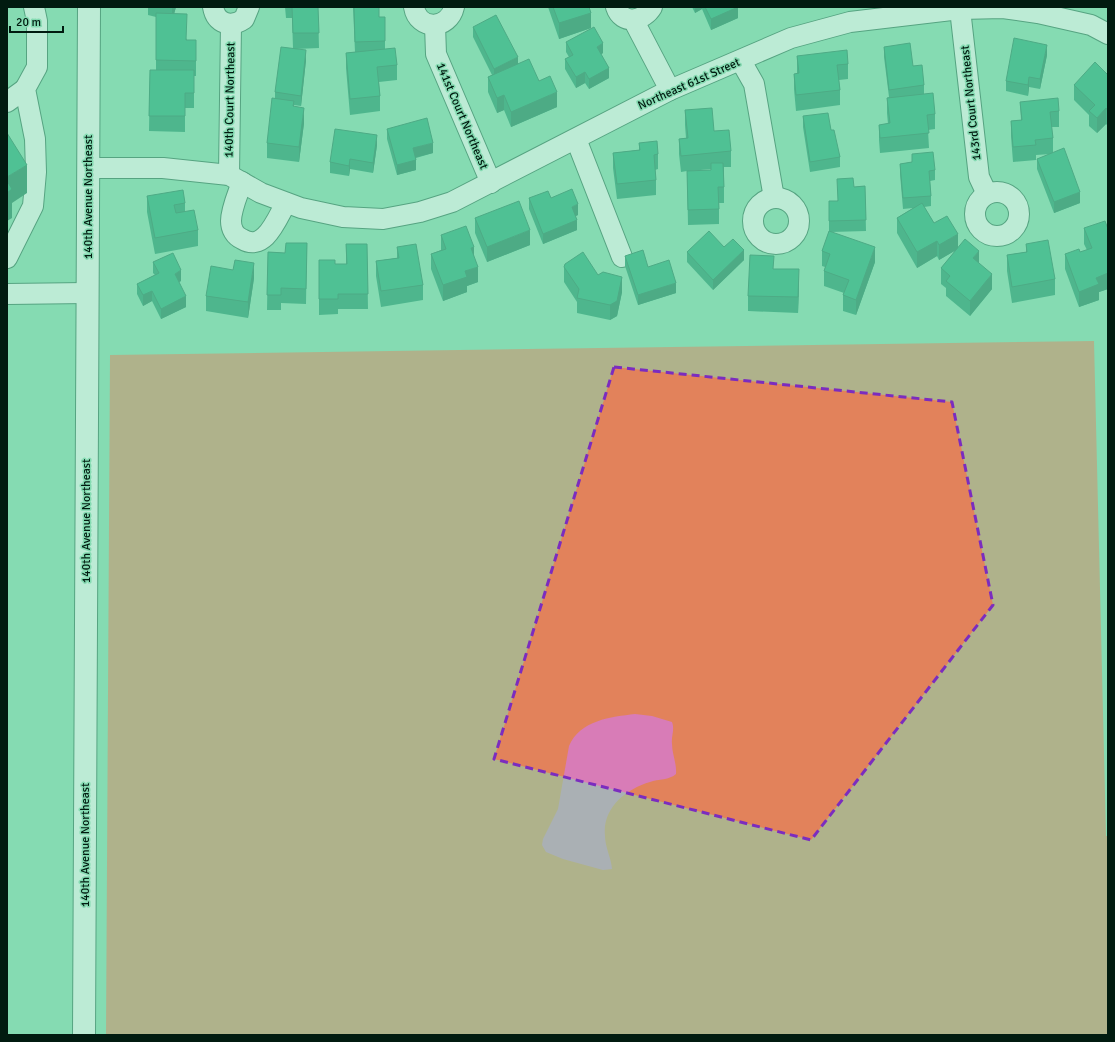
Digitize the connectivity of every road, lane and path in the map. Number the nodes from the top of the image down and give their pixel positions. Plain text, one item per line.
1 (34, 7) edge
2 (89, 7) edge
3 (213, 7) edge
4 (250, 7) edge
5 (414, 7) edge
6 (454, 7) edge
7 (616, 7) edge
8 (652, 7) edge
9 (960, 9) junction
10 (636, 20) junction
11 (231, 24) junction
12 (435, 25) junction
13 (1108, 34) edge
14 (741, 61) junction
15 (25, 89) junction
16 (670, 90) junction
17 (7, 102) edge
18 (576, 139) junction
19 (88, 168) junction
20 (235, 179) junction
21 (491, 183) junction
22 (987, 194) dead end
23 (774, 198) dead end
24 (286, 203) junction
25 (622, 256) dead end
26 (7, 258) edge
27 (87, 293) junction
28 (7, 294) edge
29 (84, 1035) edge

1 - 15 street
2 - 19 street, 140th Avenue Northeast
3 - 11 street, 140th Court Northeast
4 - 11 street, 140th Court Northeast
5 - 12 street
6 - 12 street
7 - 10 street
8 - 10 street
9 - 13 street, Northeast 61st Street
9 - 14 street, Northeast 61st Street
9 - 22 street, 143rd Court Northeast
10 - 16 street
11 - 20 street, 140th Court Northeast
12 - 21 street, 141st Court Northeast
14 - 16 street, Northeast 61st Street
14 - 23 street
15 - 17 street
15 - 26 street
16 - 18 street, Northeast 61st Street
18 - 21 street, Northeast 61st Street
18 - 25 street
19 - 20 street, Northeast 61st Street
19 - 27 street, 140th Avenue Northeast
20 - 24 street, Northeast 61st Street
20 - 24 street
21 - 24 street, Northeast 61st Street
27 - 28 street
27 - 29 street, 140th Avenue Northeast

